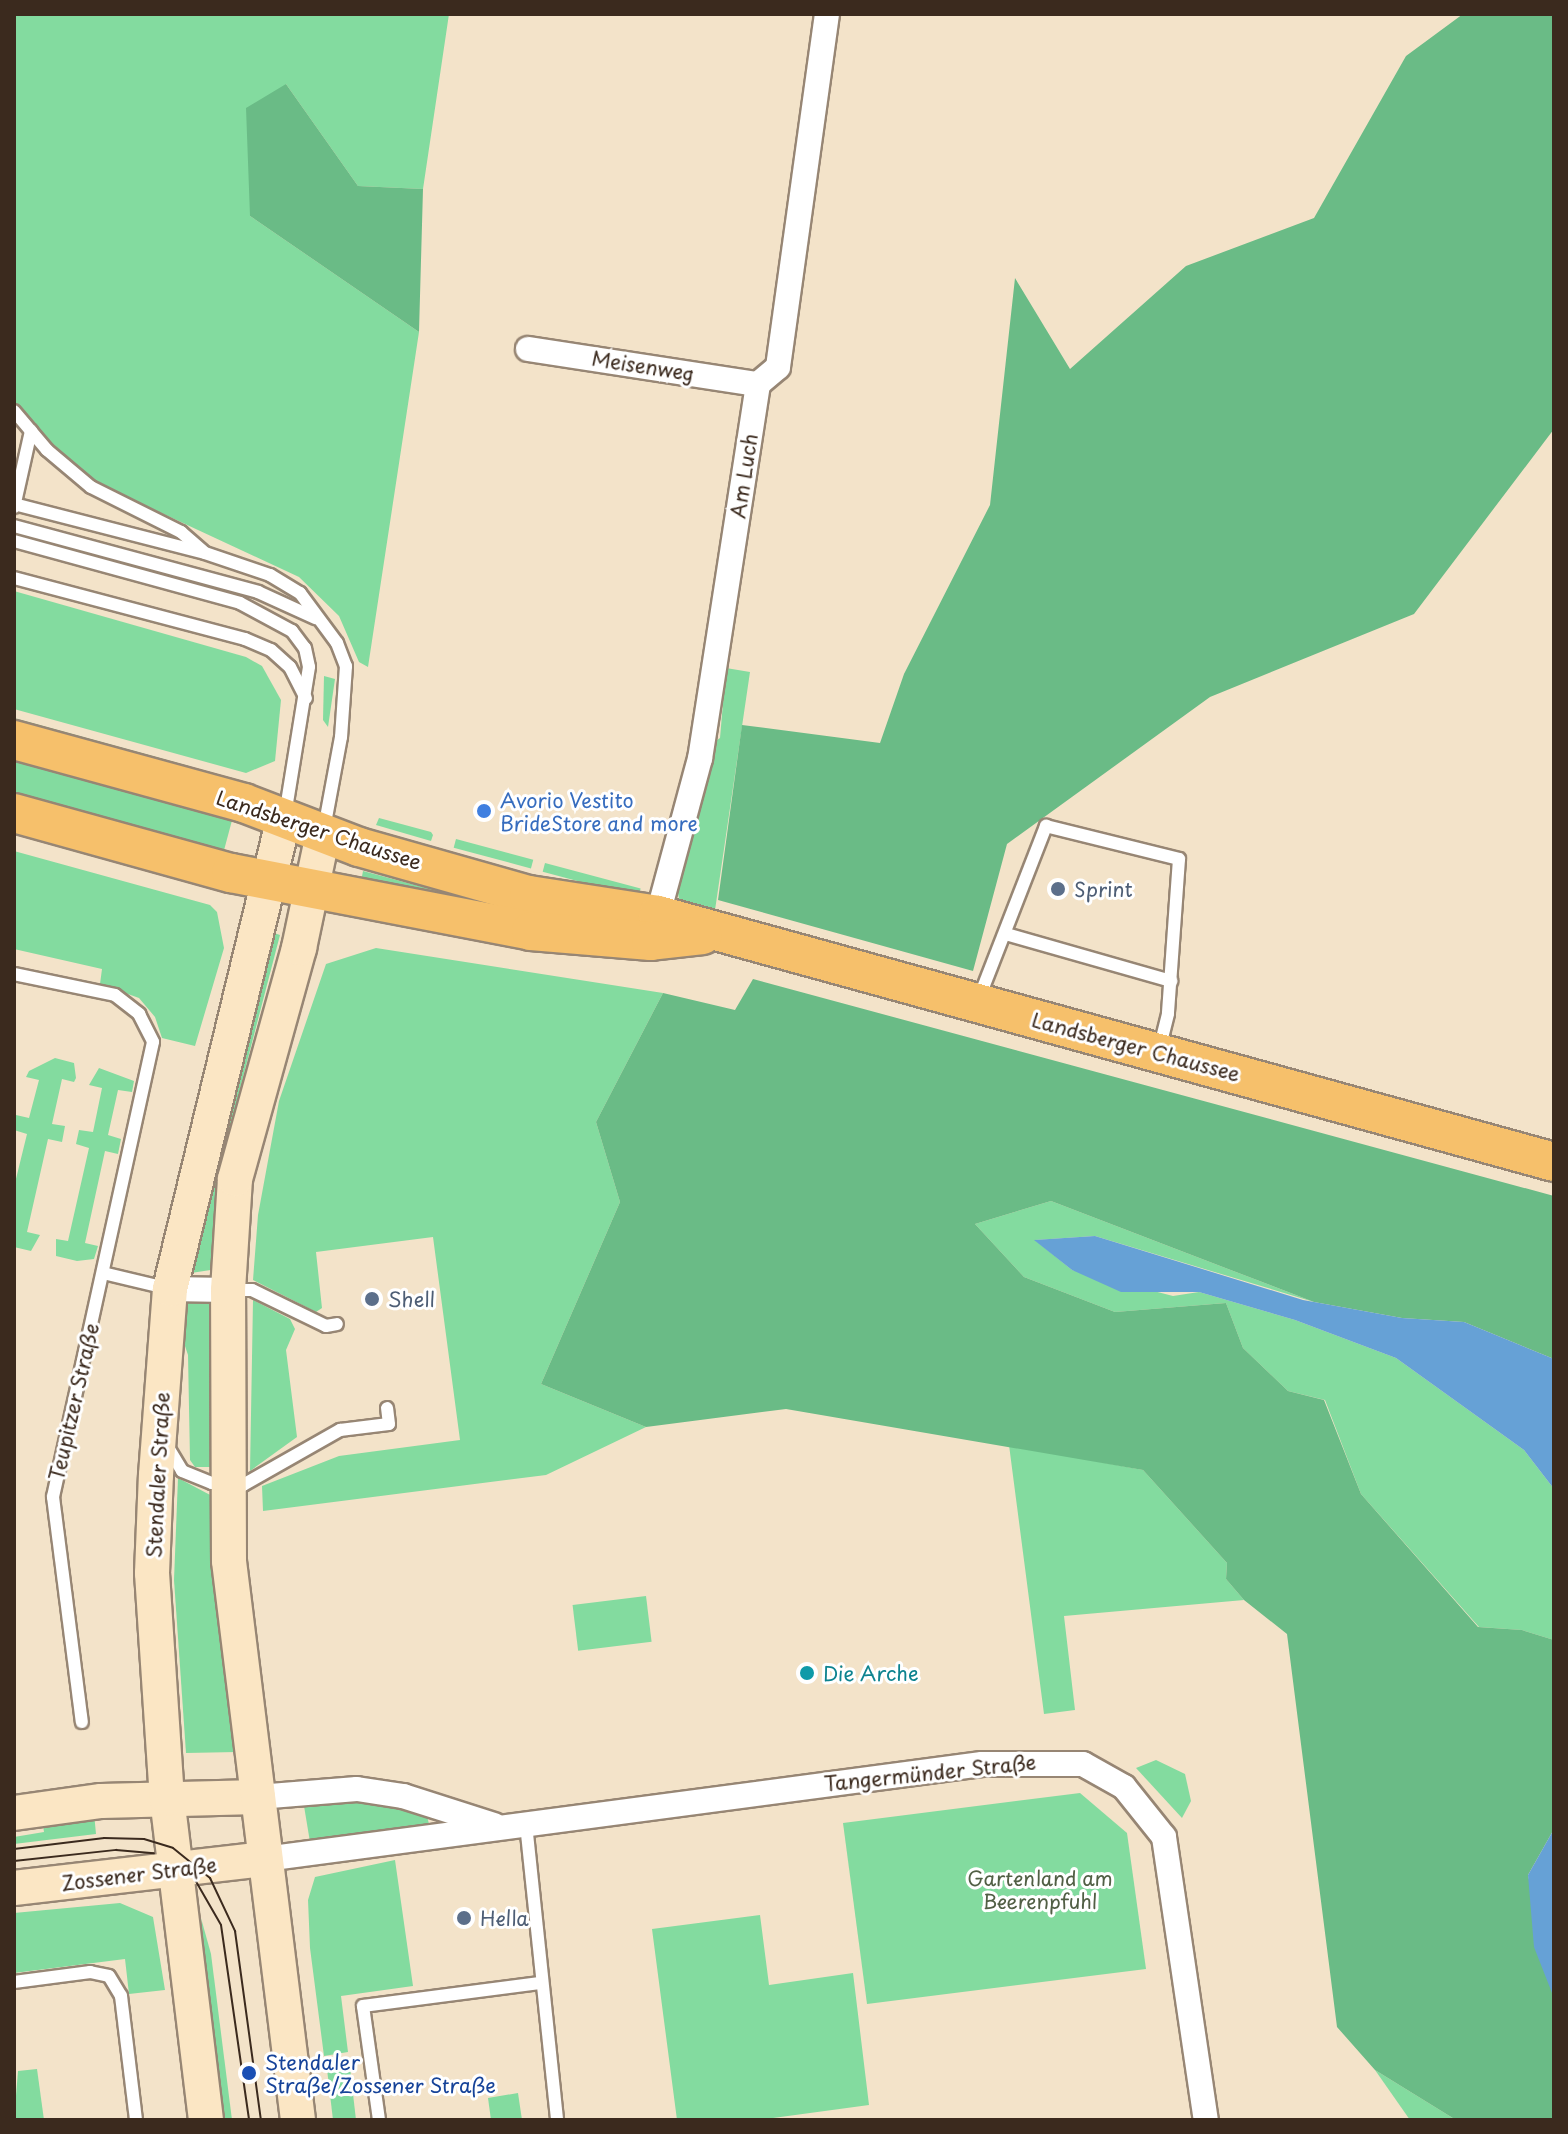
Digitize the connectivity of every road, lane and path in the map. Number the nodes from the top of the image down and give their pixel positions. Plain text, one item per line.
1 (827, 14) edge
2 (528, 349) dead end
3 (758, 384) junction
4 (14, 411) edge
5 (31, 431) junction
6 (14, 505) edge
7 (14, 526) edge
8 (14, 541) edge
9 (205, 553) junction
10 (14, 578) edge
11 (325, 624) junction
12 (306, 698) junction
13 (14, 740) edge
14 (14, 813) edge
15 (281, 830) junction
16 (321, 843) junction
17 (270, 881) junction
18 (311, 889) junction
19 (655, 928) junction
20 (1006, 934) junction
21 (14, 974) edge
22 (1171, 981) junction
23 (977, 1005) junction
24 (1158, 1051) junction
25 (1554, 1162) edge
26 (103, 1273) junction
27 (170, 1289) junction
28 (228, 1290) junction
29 (337, 1324) dead end
30 (387, 1408) dead end
31 (161, 1434) junction
32 (226, 1485) junction
33 (82, 1722) dead end
34 (258, 1797) junction
35 (167, 1799) junction
36 (14, 1813) edge
37 (526, 1824) junction
38 (501, 1827) junction
39 (265, 1859) junction
40 (176, 1870) junction
41 (14, 1888) edge
42 (14, 1982) edge
43 (540, 1983) junction
44 (136, 2120) edge
45 (206, 2120) edge
46 (298, 2120) edge
47 (379, 2120) edge
48 (557, 2120) edge
49 (1206, 2120) edge

1 - 3 street, Am Luch
2 - 3 street, Meisenweg
3 - 19 street, Am Luch
4 - 5 lane
5 - 6 lane
5 - 9 lane
6 - 9 lane
7 - 11 lane
8 - 12 lane
9 - 11 lane
10 - 12 lane
11 - 16 lane
12 - 15 lane
13 - 15 main road, Landsberger Chaussee
14 - 17 main road, Landsberger Chaussee
15 - 16 main road, Landsberger Chaussee
15 - 17 main road, Stendaler Straße
16 - 18 main road
16 - 19 main road, Landsberger Chaussee
17 - 18 main road, Landsberger Chaussee
17 - 27 main road, Stendaler Straße
18 - 19 main road, Landsberger Chaussee
18 - 28 main road
19 - 23 main road, Landsberger Chaussee
20 - 22 lane
20 - 22 lane
20 - 23 lane
21 - 26 lane, Teupitzer Straße
22 - 24 lane
23 - 24 main road, Landsberger Chaussee
24 - 25 main road, Landsberger Chaussee
26 - 27 lane
26 - 33 lane, Teupitzer Straße
27 - 28 street
27 - 31 main road, Stendaler Straße
28 - 29 lane
28 - 32 main road
30 - 32 lane
31 - 32 lane
31 - 35 main road, Stendaler Straße
32 - 34 main road
34 - 35 main road
34 - 38 street, Tangermünder Straße
34 - 39 main road
35 - 36 main road
35 - 40 main road, Stendaler Straße
37 - 38 street, Tangermünder Straße
37 - 43 lane
37 - 49 street, Tangermünder Straße
38 - 39 street, Tangermünder Straße
39 - 40 main road, Zossener Straße
39 - 46 main road
40 - 41 main road, Zossener Straße
40 - 45 main road, Stendaler Straße
42 - 44 lane
43 - 47 lane
43 - 48 lane

